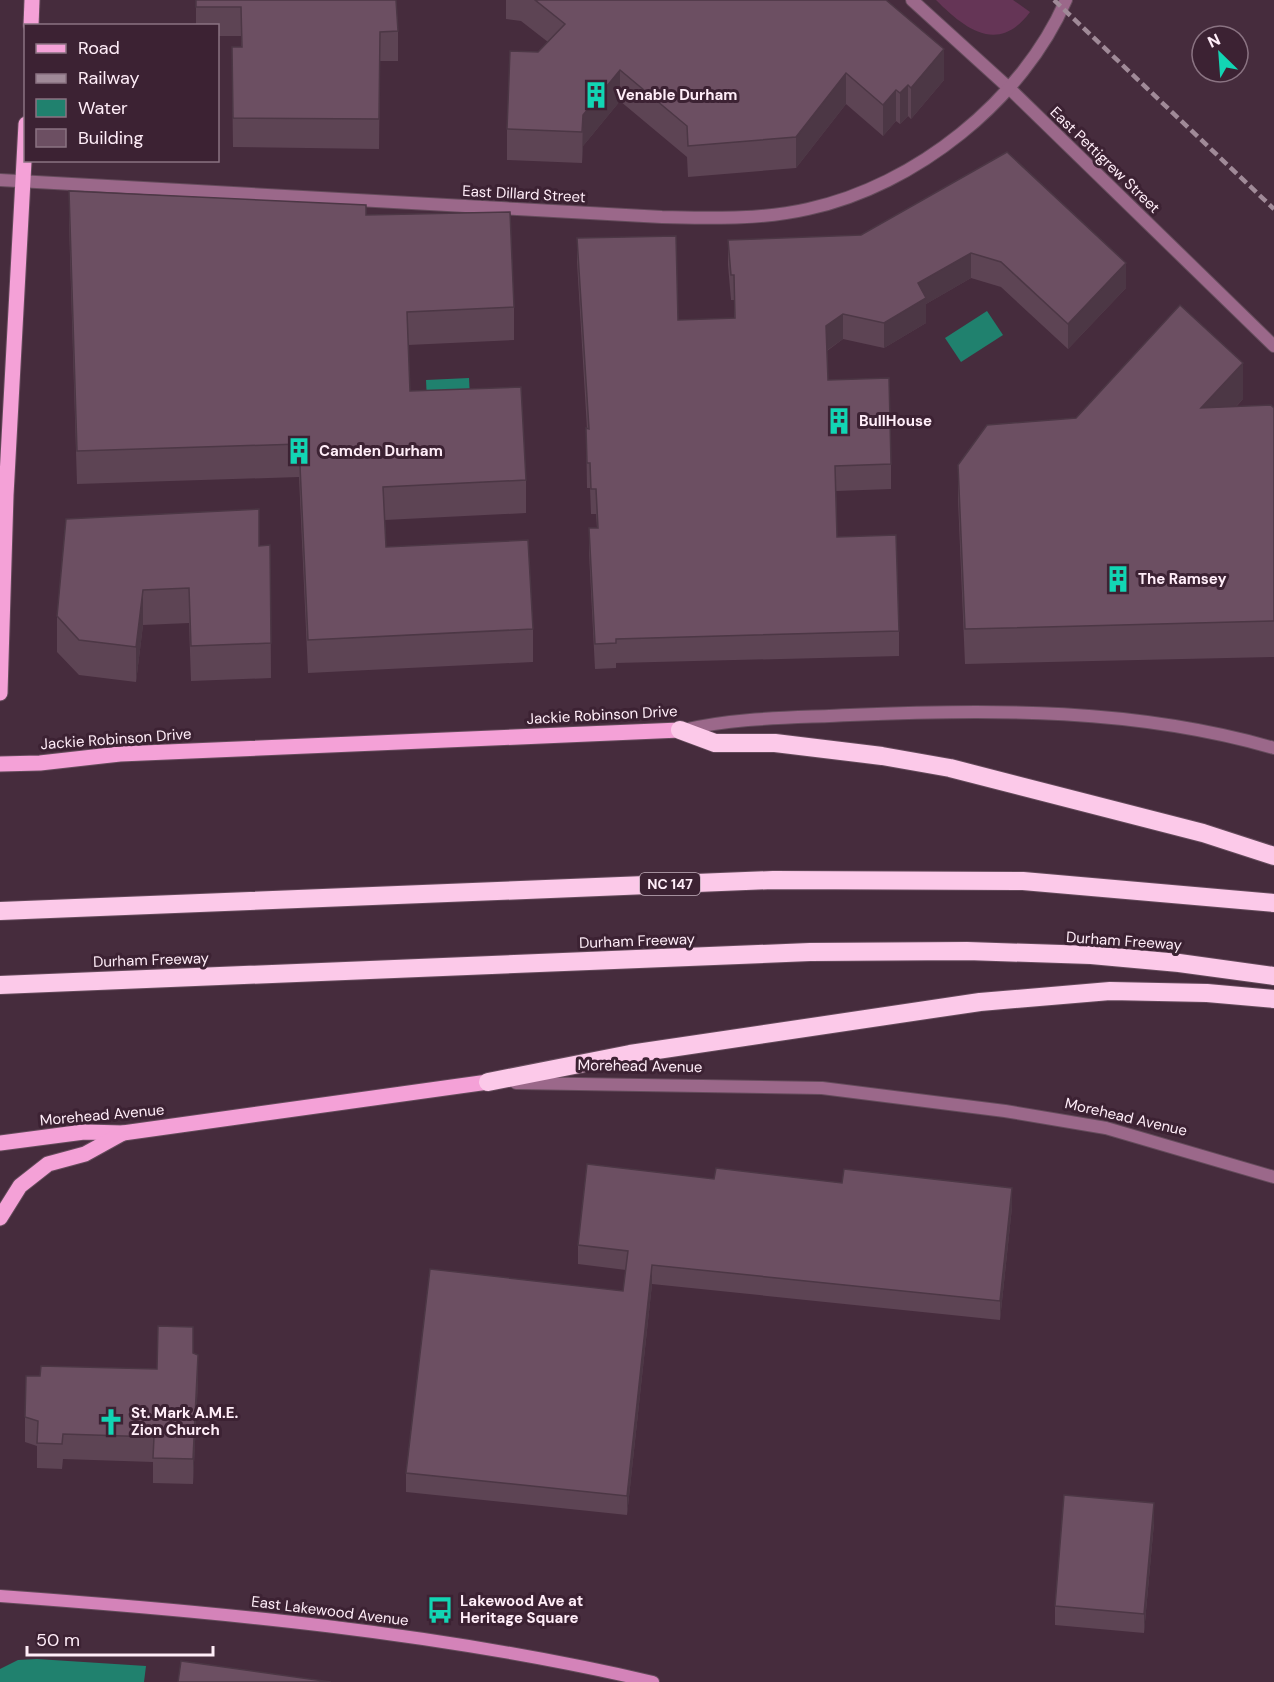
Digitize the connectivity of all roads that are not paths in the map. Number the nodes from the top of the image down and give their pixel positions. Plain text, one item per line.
1 (32, 0) edge
2 (912, 0) edge
3 (1066, 0) edge
4 (30, 24) edge
5 (1010, 89) junction
6 (24, 152) edge
7 (0, 180) edge
8 (22, 181) junction
9 (1274, 346) edge
10 (0, 693) edge
11 (680, 730) junction
12 (1274, 748) edge
13 (0, 764) edge
14 (1274, 856) edge
15 (1274, 903) edge
16 (0, 911) edge
17 (1274, 976) edge
18 (0, 985) edge
19 (1274, 999) edge
20 (488, 1082) junction
21 (123, 1134) junction
22 (0, 1143) edge
23 (1274, 1177) edge
24 (0, 1218) edge
25 (0, 1596) edge
26 (653, 1682) edge

1 - 4 main road
2 - 5 street, East Pettigrew Street
3 - 5 street, East Dillard Street
5 - 8 street, East Dillard Street
5 - 9 street, East Pettigrew Street
6 - 8 main road
7 - 8 street, East Dillard Street
8 - 10 main road
11 - 12 street, Jackie Robinson Drive
11 - 13 main road, Jackie Robinson Drive
11 - 14 highway
15 - 16 highway, NC 147
17 - 18 highway, Durham Freeway
19 - 20 highway
20 - 21 main road, Morehead Avenue
20 - 23 street, Morehead Avenue
21 - 22 main road, Morehead Avenue
21 - 24 main road
25 - 26 main road, East Lakewood Avenue

